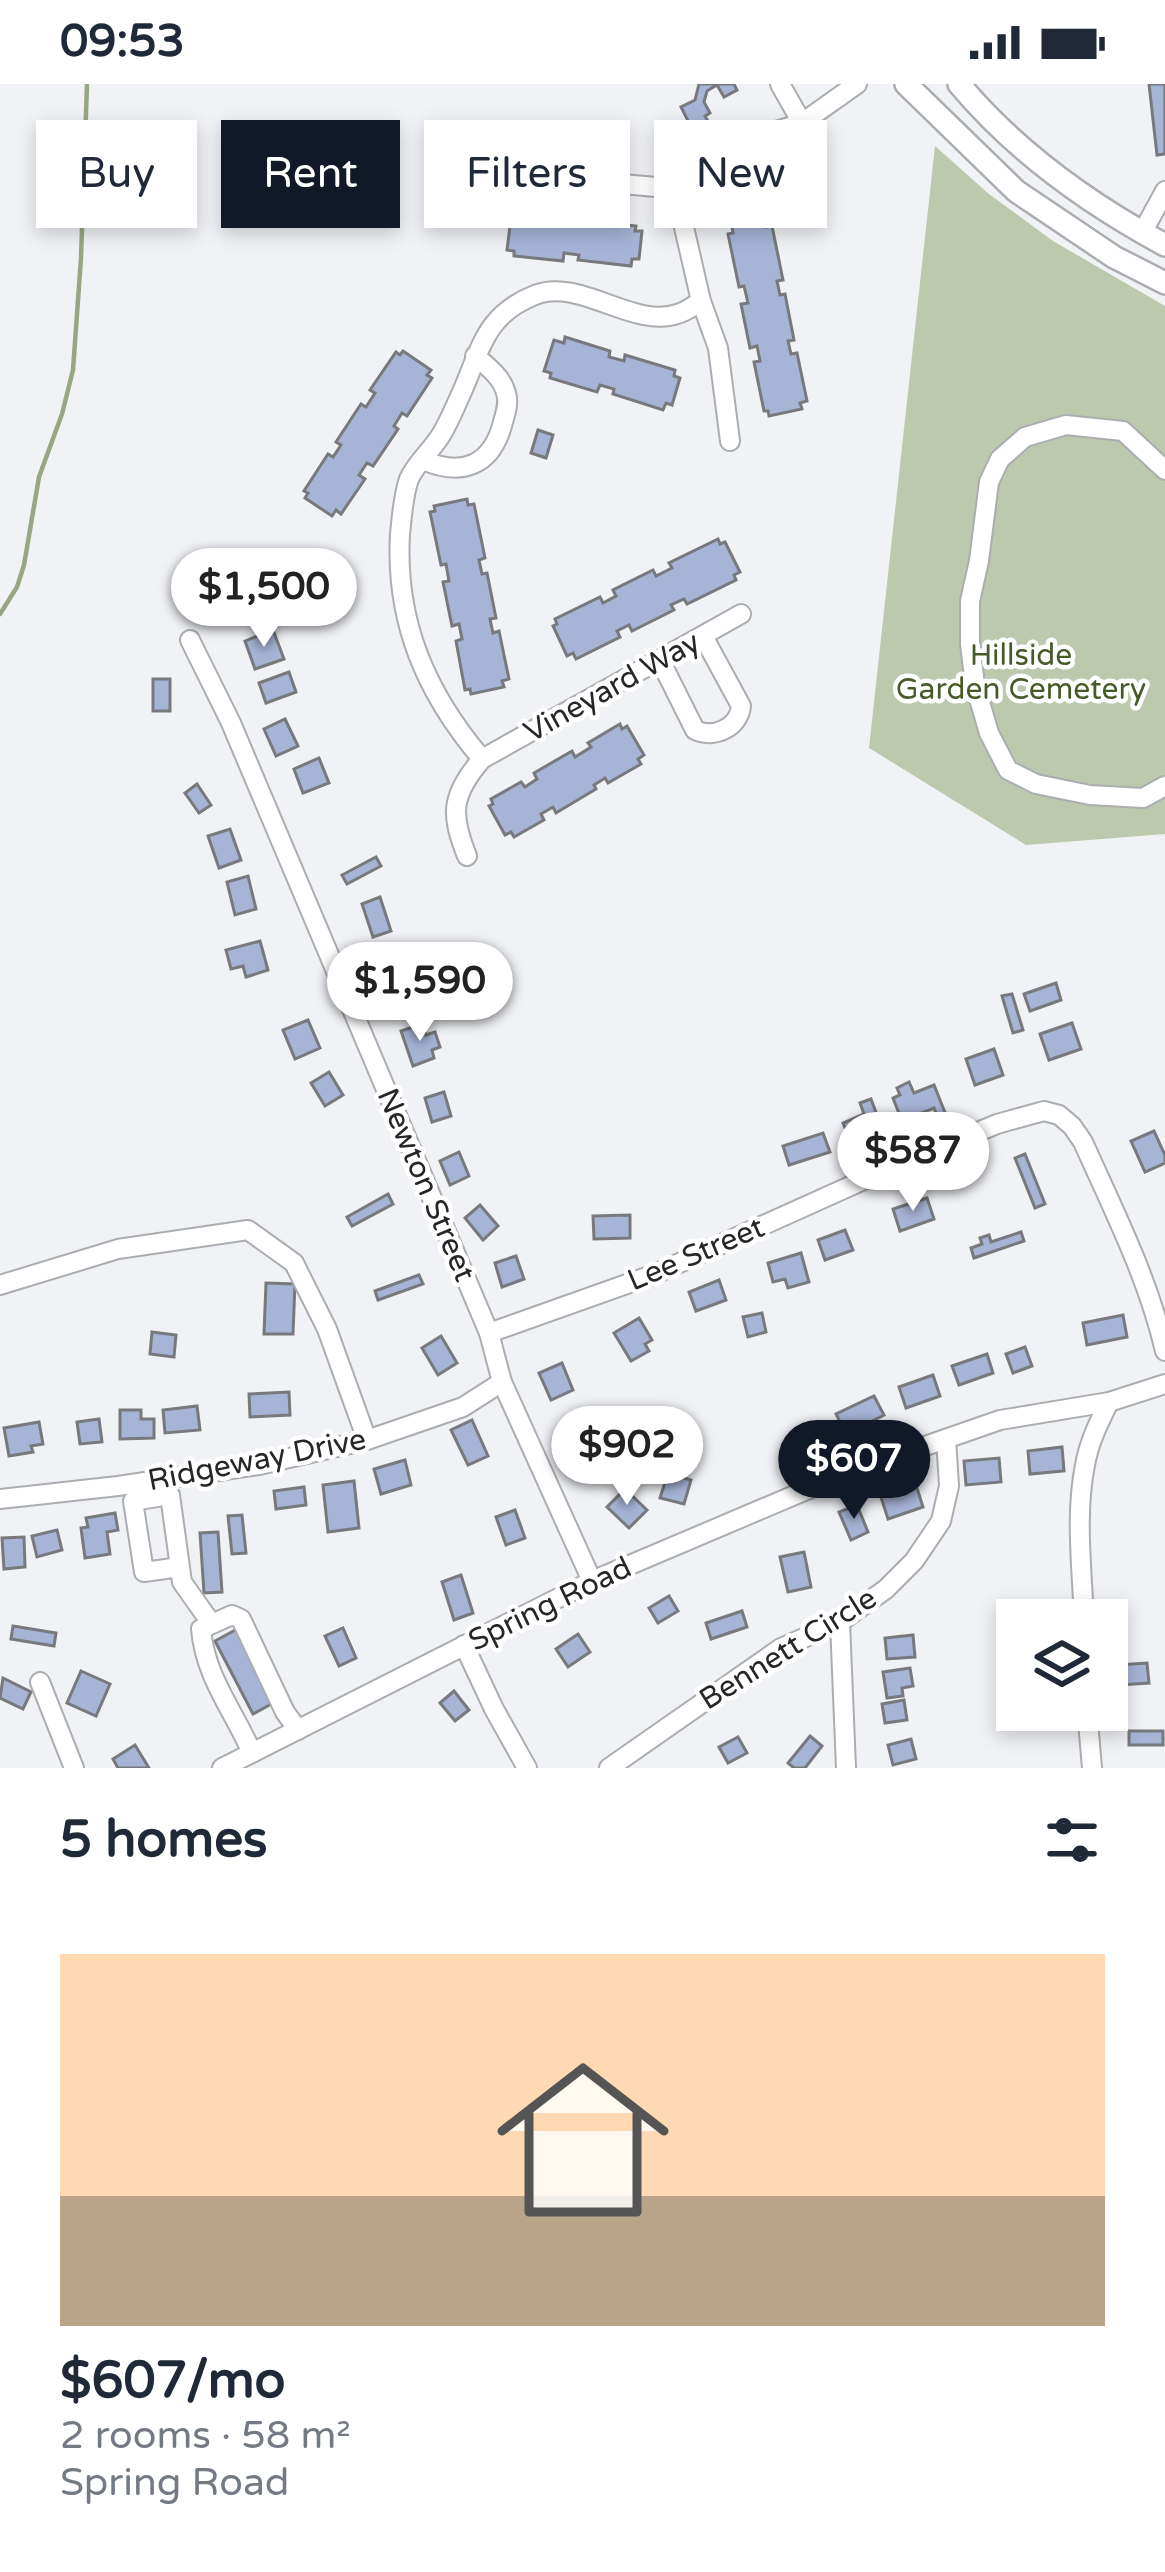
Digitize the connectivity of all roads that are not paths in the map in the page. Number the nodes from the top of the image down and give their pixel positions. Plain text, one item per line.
1 (780, 84) edge
2 (857, 84) edge
3 (906, 84) edge
4 (959, 84) edge
5 (796, 120) edge
6 (814, 120) edge
7 (1165, 191) edge
8 (684, 228) edge
9 (1142, 233) junction
10 (1165, 245) edge
11 (1165, 283) edge
12 (700, 301) junction
13 (475, 356) junction
14 (730, 441) dead end
15 (423, 460) junction
16 (1165, 470) edge
17 (742, 614) dead end
18 (703, 636) junction
19 (190, 640) dead end
20 (660, 660) junction
21 (482, 759) junction
22 (1165, 786) edge
23 (467, 856) dead end
24 (0, 1285) edge
25 (489, 1333) junction
26 (1165, 1352) edge
27 (502, 1382) junction
28 (1165, 1384) edge
29 (1109, 1402) junction
30 (946, 1439) junction
31 (367, 1440) junction
32 (0, 1498) edge
33 (180, 1567) dead end
34 (592, 1581) junction
35 (1083, 1599) edge
36 (840, 1622) junction
37 (211, 1623) junction
38 (464, 1645) junction
39 (40, 1682) dead end
40 (298, 1730) junction
41 (1089, 1731) edge
42 (253, 1753) junction
43 (74, 1768) edge
44 (221, 1768) edge
45 (527, 1768) edge
46 (609, 1768) edge
47 (846, 1768) edge
48 (1092, 1768) edge

1 - 5 street
2 - 6 street
3 - 11 main road
4 - 9 main road
7 - 9 street
8 - 12 street
9 - 10 main road
12 - 13 street
12 - 14 street
13 - 15 street
13 - 15 street
15 - 21 street
16 - 22 street
17 - 18 street, Vineyard Way
18 - 20 street, Vineyard Way
18 - 20 street
19 - 25 street, Newton Street
20 - 21 street, Vineyard Way
21 - 23 street
24 - 31 street
25 - 26 street, Lee Street
25 - 27 street, Newton Street
27 - 31 street, Ridgeway Drive
27 - 34 street, Newton Street
28 - 29 street, Spring Road
29 - 30 street, Spring Road
29 - 35 street
30 - 34 street, Spring Road
30 - 36 street, Bennett Circle
31 - 32 street, Ridgeway Drive
33 - 37 street
34 - 38 street, Spring Road
36 - 46 street, Bennett Circle
36 - 47 street
37 - 40 street
37 - 42 street
38 - 40 street, Spring Road
38 - 45 street
39 - 43 street
40 - 42 street, Spring Road
41 - 48 street
42 - 44 street, Spring Road

